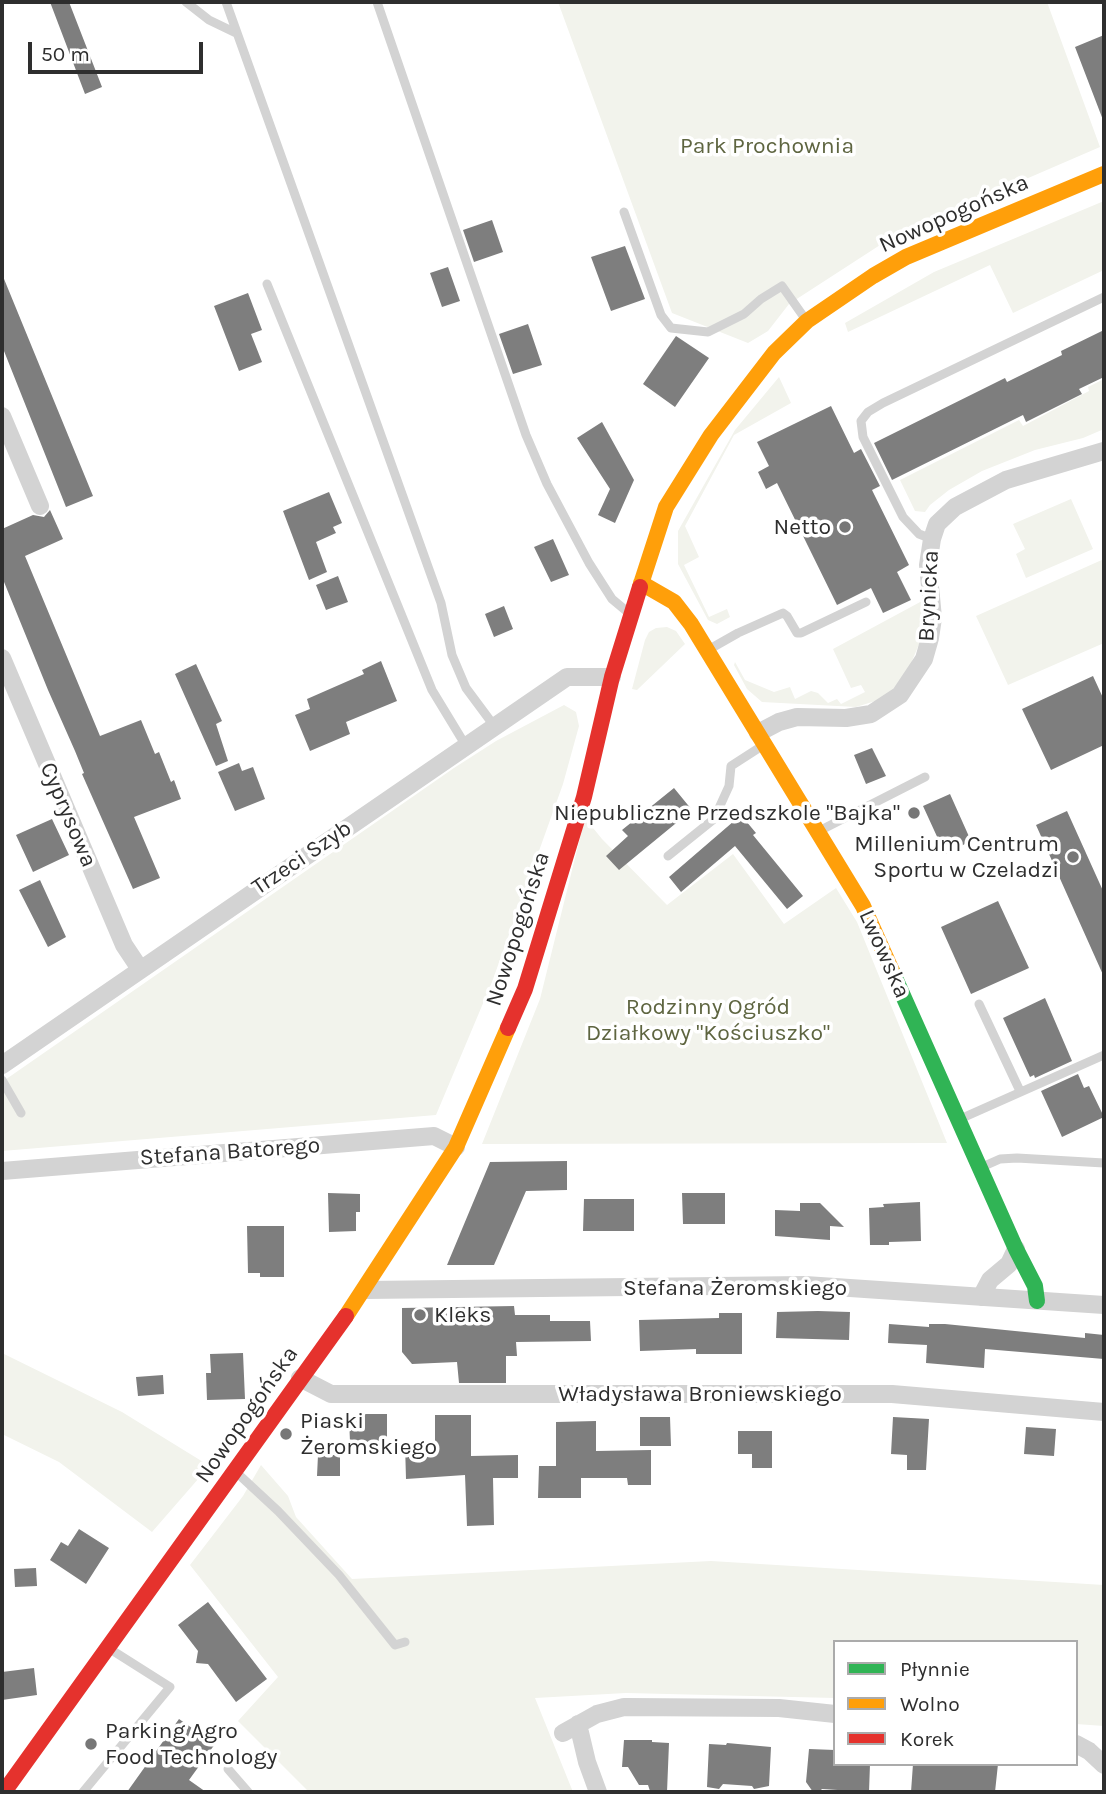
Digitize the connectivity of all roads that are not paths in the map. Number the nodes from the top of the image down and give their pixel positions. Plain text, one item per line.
1 (186, 2) edge
2 (226, 2) edge
3 (377, 2) edge
4 (236, 33) junction
5 (1104, 173) edge
6 (624, 212) dead end
7 (267, 284) dead end
8 (1104, 297) edge
9 (807, 321) junction
10 (2, 416) edge
11 (1104, 451) edge
12 (40, 506) dead end
13 (932, 539) junction
14 (641, 583) junction
15 (866, 602) dead end
16 (631, 615) junction
17 (707, 651) junction
18 (2, 658) edge
19 (612, 677) junction
20 (495, 727) junction
21 (761, 739) junction
22 (466, 746) junction
23 (925, 777) dead end
24 (818, 832) junction
25 (668, 856) dead end
26 (140, 969) junction
27 (979, 1004) dead end
28 (1104, 1055) edge
29 (2, 1065) edge
30 (2, 1080) edge
31 (1020, 1091) junction
32 (21, 1113) dead end
33 (958, 1120) junction
34 (456, 1147) junction
35 (1104, 1163) edge
36 (981, 1168) junction
37 (2, 1171) edge
38 (1016, 1249) junction
39 (365, 1290) junction
40 (981, 1297) junction
41 (1037, 1301) junction
42 (1104, 1305) edge
43 (300, 1378) junction
44 (1104, 1412) edge
45 (235, 1471) junction
46 (405, 1642) dead end
47 (109, 1648) junction
48 (833, 1714) edge
49 (1078, 1745) edge
50 (1104, 1765) edge
51 (228, 1769) dead end
52 (4, 1792) edge
53 (83, 1792) edge
54 (248, 1792) edge
55 (597, 1792) edge

1 - 4 lane
2 - 4 lane
3 - 16 lane
4 - 20 lane
5 - 9 street, Nowopogońska
6 - 9 lane
7 - 22 lane
8 - 13 lane
9 - 14 street, Nowopogońska
10 - 12 street
11 - 13 street, Brynicka
13 - 21 street, Brynicka
14 - 16 street, Nowopogońska
14 - 17 street, Lwowska
15 - 17 lane
16 - 19 street, Nowopogońska
17 - 21 street, Lwowska
18 - 26 street, Cyprysowa
19 - 20 street, Trzeci Szyb
19 - 34 street, Nowopogońska
20 - 22 street, Trzeci Szyb
21 - 24 street, Lwowska
21 - 25 lane
22 - 26 street, Trzeci Szyb
23 - 24 lane
24 - 33 street, Lwowska
26 - 29 street, Trzeci Szyb
27 - 31 lane
28 - 31 lane
30 - 32 lane
31 - 33 lane
33 - 36 street, Lwowska
34 - 37 street, Stefana Batorego
34 - 39 street, Nowopogońska
35 - 36 lane
36 - 38 street, Lwowska
38 - 40 street
38 - 41 street, Lwowska
39 - 40 street, Stefana Żeromskiego
39 - 43 street, Nowopogońska
40 - 41 street, Stefana Żeromskiego
41 - 42 street, Stefana Żeromskiego
43 - 44 street, Władysława Broniewskiego
43 - 45 street, Nowopogońska
45 - 46 lane
45 - 47 street, Nowopogońska
47 - 52 street, Nowopogońska
47 - 53 lane
48 - 55 street
49 - 50 street
51 - 54 lane

